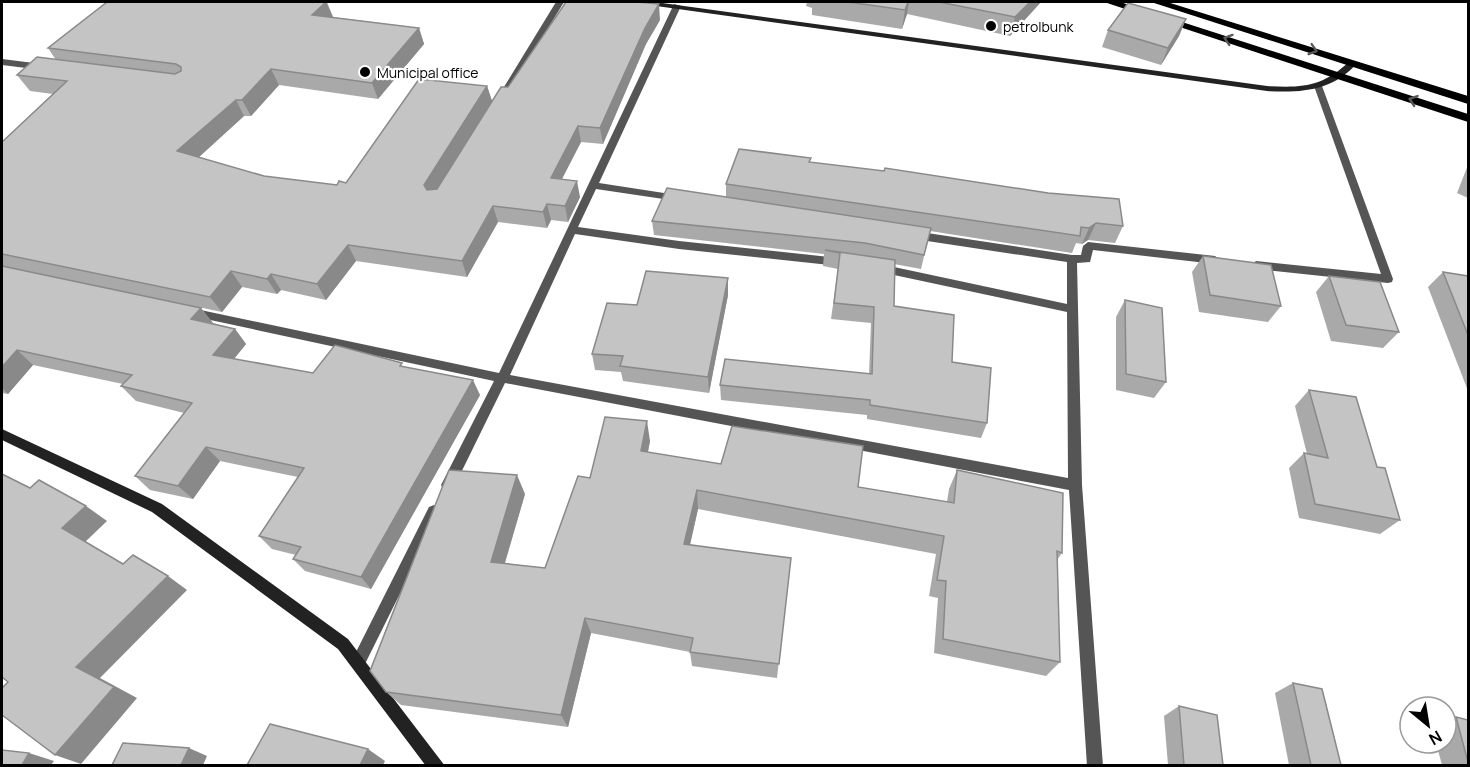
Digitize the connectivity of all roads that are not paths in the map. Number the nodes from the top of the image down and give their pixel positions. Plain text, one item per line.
1 (560, 2) edge
2 (642, 2) edge
3 (1110, 2) edge
4 (1157, 2) edge
5 (677, 6) junction
6 (2, 62) edge
7 (1353, 63) junction
8 (47, 68) edge
9 (1342, 76) junction
10 (1318, 86) junction
11 (1468, 100) edge
12 (492, 112) edge
13 (1468, 118) edge
14 (593, 185) junction
15 (686, 199) edge
16 (571, 230) junction
17 (896, 232) edge
18 (1072, 259) junction
19 (1226, 261) edge
20 (850, 263) edge
21 (1250, 264) edge
22 (874, 267) edge
23 (176, 309) edge
24 (1072, 309) junction
25 (502, 378) junction
26 (2, 434) edge
27 (1075, 485) junction
28 (358, 663) junction
29 (437, 765) edge
30 (1095, 765) edge

1 - 12 street
2 - 5 main road
9 -> 3 highway
4 -> 7 highway
5 - 10 main road
5 - 14 street
6 - 8 street
7 - 9 main road
7 - 11 highway
9 - 10 main road
13 -> 9 highway
10 - 21 street
14 - 15 street
14 - 16 street
16 - 20 street
16 - 25 street
17 - 18 street
18 - 19 street
18 - 24 street
22 - 24 street
23 - 25 street
24 - 27 street
25 - 27 street
25 - 28 street
26 - 28 main road
27 - 30 street
28 - 29 main road

